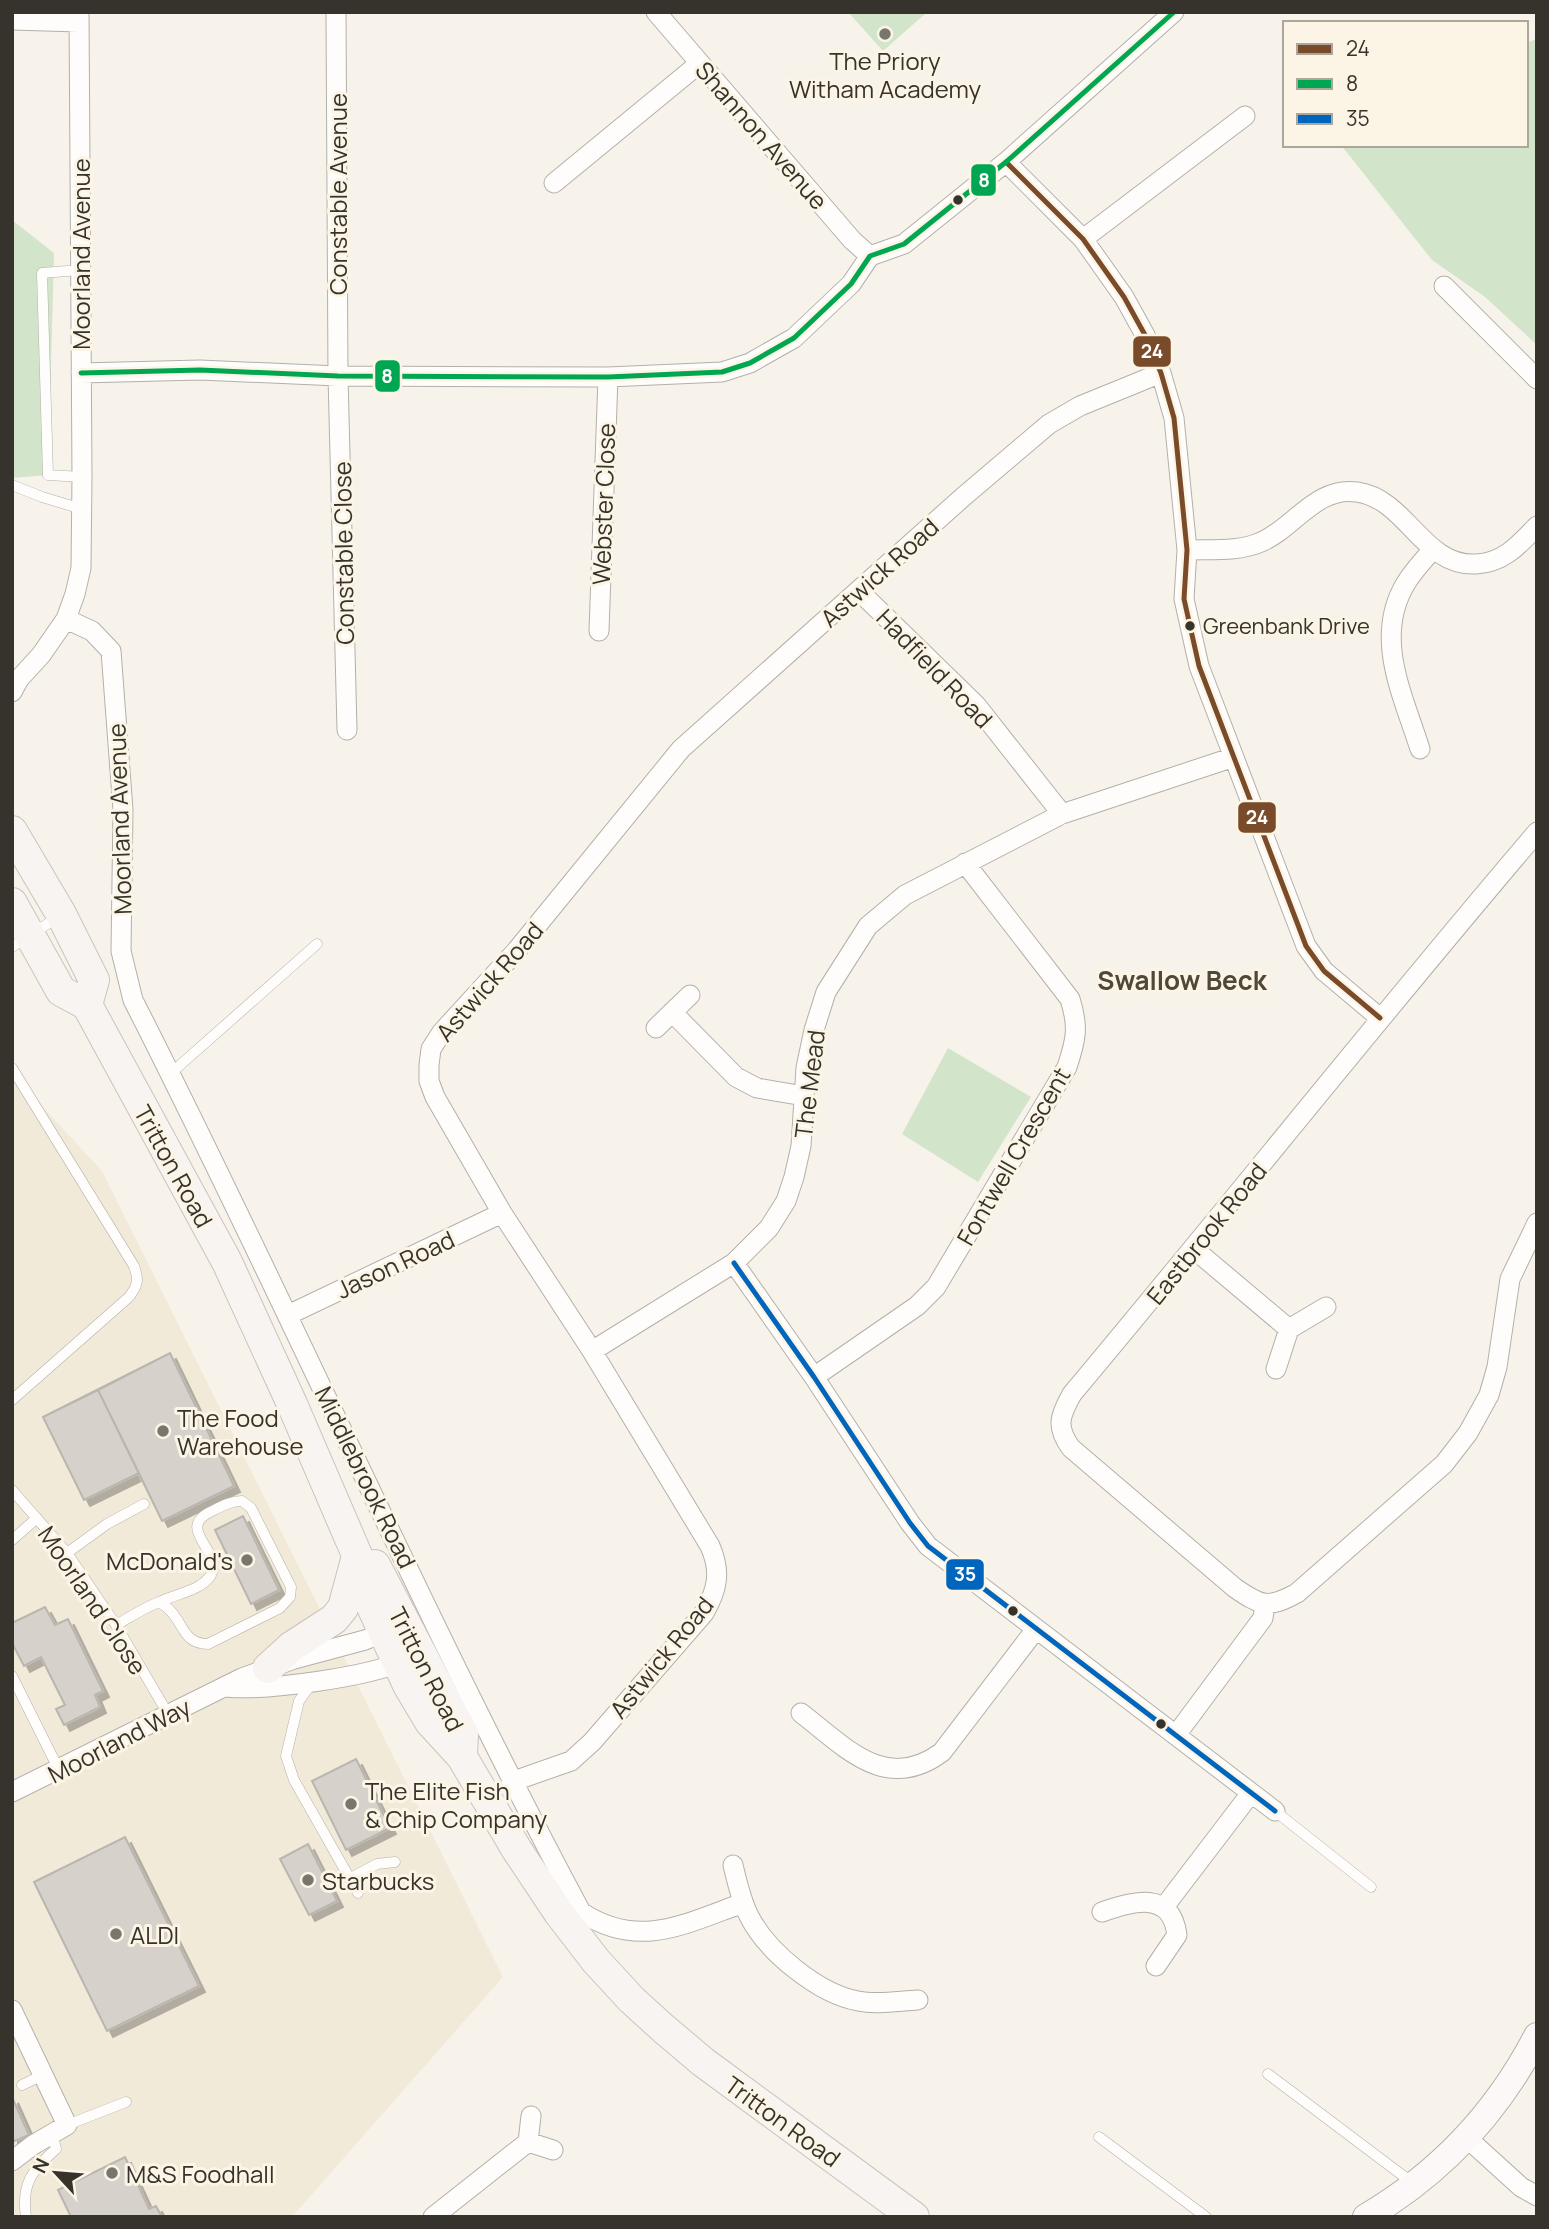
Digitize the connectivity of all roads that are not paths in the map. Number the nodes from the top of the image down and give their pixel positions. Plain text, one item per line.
1 (336, 12) edge
2 (656, 12) edge
3 (1174, 12) edge
4 (79, 17) edge
5 (12, 20) edge
6 (700, 64) junction
7 (1245, 116) dead end
8 (1006, 162) junction
9 (554, 183) dead end
10 (1083, 239) junction
11 (870, 256) junction
12 (80, 270) junction
13 (1444, 286) dead end
14 (81, 373) junction
15 (1161, 373) junction
16 (338, 376) junction
17 (608, 377) junction
18 (1537, 379) edge
19 (82, 478) junction
20 (12, 485) edge
21 (82, 509) junction
22 (1537, 526) edge
23 (1433, 549) junction
24 (1186, 550) junction
25 (859, 591) junction
26 (66, 619) junction
27 (599, 631) dead end
28 (14, 684) edge
29 (347, 730) dead end
30 (1420, 749) dead end
31 (1234, 757) junction
32 (1062, 814) junction
33 (12, 831) edge
34 (1537, 832) edge
35 (965, 863) junction
36 (12, 866) edge
37 (22, 913) edge
38 (317, 944) dead end
39 (690, 995) dead end
40 (133, 1000) joint
41 (87, 1005) junction
42 (672, 1012) junction
43 (1380, 1018) junction
44 (656, 1028) dead end
45 (12, 1068) edge
46 (170, 1074) junction
47 (804, 1096) junction
48 (502, 1213) junction
49 (1537, 1223) edge
50 (1194, 1249) junction
51 (734, 1263) junction
52 (1326, 1307) dead end
53 (288, 1314) junction
54 (1289, 1329) junction
55 (593, 1351) junction
56 (1276, 1369) dead end
57 (814, 1377) junction
58 (12, 1401) edge
59 (12, 1490) edge
60 (144, 1504) dead end
61 (37, 1518) junction
62 (12, 1540) edge
63 (67, 1553) junction
64 (357, 1555) junction
65 (159, 1602) junction
66 (1265, 1605) junction
67 (116, 1625) junction
68 (395, 1628) junction
69 (1036, 1629) junction
70 (410, 1658) junction
71 (268, 1668) junction
72 (12, 1676) edge
73 (314, 1680) junction
74 (225, 1687) junction
75 (801, 1713) dead end
76 (168, 1714) junction
77 (1176, 1735) junction
78 (59, 1770) junction
79 (511, 1782) junction
80 (12, 1792) edge
81 (1251, 1793) junction
82 (1275, 1811) joint
83 (395, 1862) dead end
84 (733, 1865) dead end
85 (349, 1879) junction
86 (1371, 1887) dead end
87 (358, 1893) dead end
88 (743, 1903) junction
89 (1164, 1908) junction
90 (1102, 1912) dead end
91 (1156, 1966) dead end
92 (918, 2000) dead end
93 (12, 2010) edge
94 (1537, 2036) edge
95 (1268, 2074) dead end
96 (43, 2075) junction
97 (22, 2085) dead end
98 (126, 2102) dead end
99 (531, 2116) dead end
100 (59, 2129) junction
101 (1099, 2137) dead end
102 (1467, 2138) junction
103 (528, 2142) junction
104 (553, 2150) dead end
105 (12, 2161) edge
106 (1414, 2184) junction
107 (1537, 2196) edge
108 (26, 2217) edge
109 (433, 2217) edge
110 (914, 2217) edge
111 (1206, 2217) edge
112 (1366, 2217) edge

1 - 16 street, Constable Avenue
2 - 6 street, Shannon Avenue
3 - 8 street
4 - 5 street
4 - 12 street, Moorland Avenue
6 - 9 street
6 - 11 street, Shannon Avenue
7 - 10 street
8 - 10 street
8 - 11 street
10 - 15 street
11 - 17 street
12 - 14 street, Moorland Avenue
12 - 19 lane
13 - 18 street
14 - 16 street
14 - 19 street, Moorland Avenue
15 - 24 street
15 - 25 street, Astwick Road
16 - 17 street
16 - 29 street, Constable Close
17 - 27 street, Webster Close
19 - 21 street, Moorland Avenue
20 - 21 lane
21 - 26 street, Moorland Avenue
22 - 23 street
23 - 24 street
23 - 30 street
24 - 31 street
25 - 32 street, Hadfield Road
25 - 48 street, Astwick Road
26 - 28 street, Moorland Avenue
26 - 40 street, Moorland Avenue
31 - 32 street, The Mead
31 - 43 street
32 - 35 street, The Mead
33 - 37 main road, Tritton Road
34 - 43 street, Eastbrook Road
35 - 47 street, The Mead
35 - 57 street, Fontwell Crescent
36 - 37 main road
37 - 41 main road, Tritton Road
37 - 41 main road, Tritton Road
38 - 46 lane
39 - 42 street
40 - 46 street, Middlebrook Road
41 - 64 main road, Tritton Road
42 - 44 street
42 - 47 street
43 - 50 street, Eastbrook Road
45 - 58 lane
46 - 53 street, Middlebrook Road
47 - 51 street, The Mead
48 - 53 street, Jason Road
48 - 55 street, Astwick Road
49 - 66 street
50 - 54 street
50 - 66 street, Eastbrook Road
51 - 55 street, The Mead
51 - 57 street
52 - 54 street
53 - 79 street, Middlebrook Road
54 - 56 street
55 - 79 street, Astwick Road
57 - 69 street
59 - 61 lane, Moorland Close
60 - 63 lane
61 - 62 lane
61 - 63 lane, Moorland Close
63 - 67 lane, Moorland Close
64 - 68 main road, Tritton Road
64 - 71 main road
65 - 65 lane
65 - 67 lane
66 - 77 street
67 - 76 lane, Moorland Close
68 - 70 main road, Tritton Road
68 - 71 street, Moorland Way
69 - 75 street
69 - 77 street
70 - 73 street, Moorland Way
70 - 110 main road, Tritton Road
71 - 74 street, Moorland Way
72 - 78 lane
73 - 74 street, Moorland Way
73 - 85 lane
74 - 76 street, Moorland Way
76 - 78 street, Moorland Way
77 - 81 street
78 - 80 street, Moorland Way
79 - 88 street, Middlebrook Road
81 - 82 street
81 - 89 street
82 - 86 lane
83 - 85 lane
84 - 88 street
85 - 87 lane
88 - 92 street
89 - 90 street
89 - 91 street
93 - 96 street
94 - 102 main road
95 - 106 lane
96 - 97 lane
96 - 100 street
98 - 100 lane
99 - 103 street
100 - 105 street
100 - 108 lane
101 - 111 lane
102 - 106 main road
102 - 107 street
103 - 104 street
103 - 109 street
106 - 112 main road

